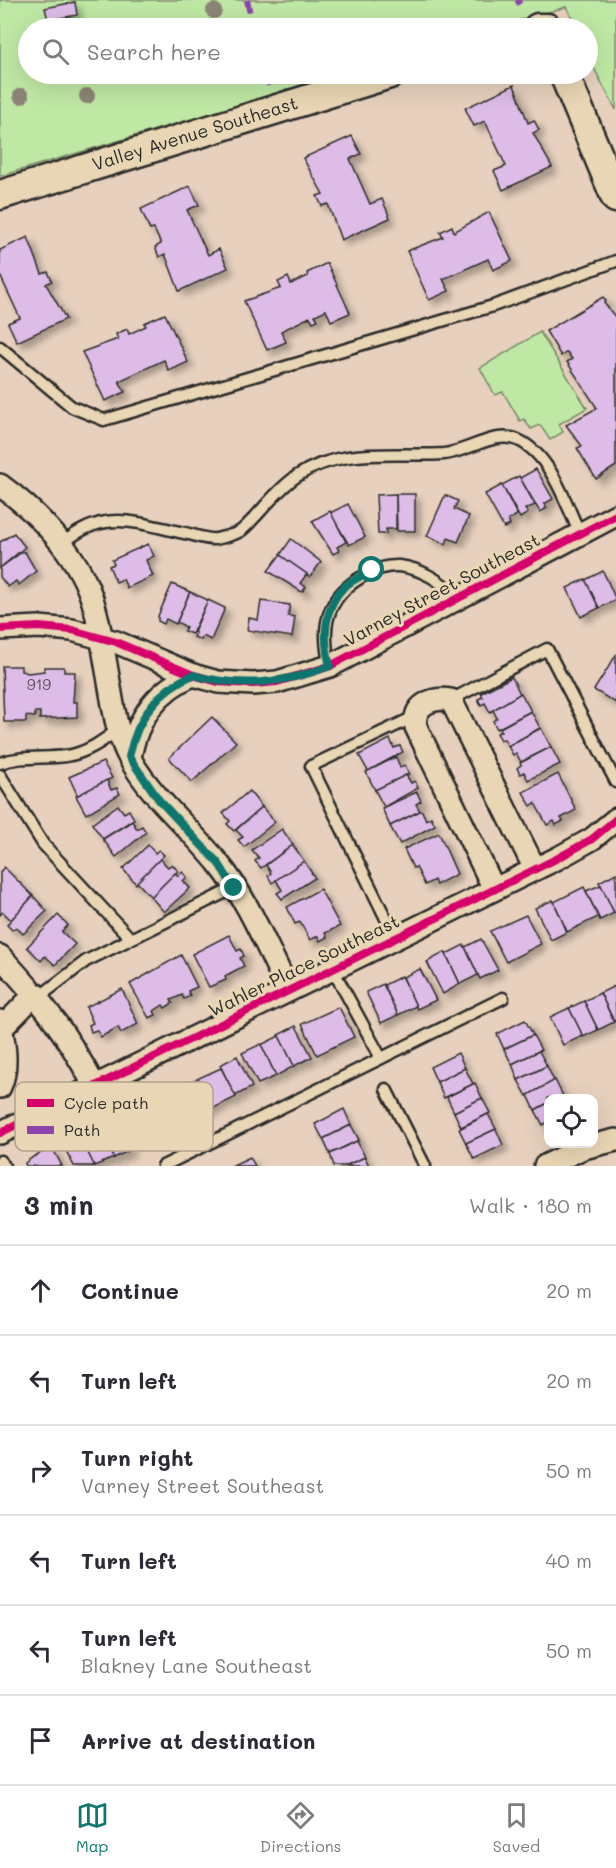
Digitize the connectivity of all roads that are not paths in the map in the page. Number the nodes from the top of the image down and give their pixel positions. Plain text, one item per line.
1 (358, 84) edge
2 (568, 84) edge
3 (0, 195) edge
4 (616, 198) edge
5 (616, 261) edge
6 (0, 347) edge
7 (0, 485) edge
8 (616, 515) edge
9 (580, 534) junction
10 (61, 545) junction
11 (459, 598) junction
12 (0, 629) edge
13 (101, 637) junction
14 (330, 666) junction
15 (193, 675) junction
16 (451, 700) junction
17 (414, 717) junction
18 (120, 728) junction
19 (129, 757) junction
20 (0, 763) edge
21 (0, 775) edge
22 (616, 782) edge
23 (616, 819) edge
24 (535, 869) junction
25 (234, 888) junction
26 (494, 889) junction
27 (395, 937) junction
28 (130, 938) junction
29 (0, 956) edge
30 (333, 968) junction
31 (288, 989) junction
32 (37, 995) junction
33 (503, 998) dead end
34 (1, 1024) edge
35 (381, 1058) junction
36 (92, 1082) edge
37 (100, 1082) edge
38 (0, 1087) edge
39 (386, 1089) dead end
40 (15, 1125) edge
41 (0, 1133) edge
42 (616, 1140) edge
43 (213, 1141) edge
44 (193, 1151) edge
45 (0, 1161) edge
46 (4, 1166) edge
47 (163, 1166) edge
48 (425, 1166) edge
49 (545, 1166) edge

1 - 3 street, Valley Avenue Southeast
2 - 4 street
5 - 6 lane
7 - 10 street
8 - 9 street, Varney Street Southeast
9 - 10 lane
9 - 11 street, Varney Street Southeast
10 - 13 street
11 - 14 street, Varney Street Southeast
11 - 14 lane
12 - 13 street, Varney Street Southeast
13 - 15 street, Varney Street Southeast
13 - 18 street
14 - 15 street, Varney Street Southeast
15 - 19 street
16 - 17 street
16 - 22 lane
16 - 24 street
17 - 26 street
17 - 27 lane
18 - 19 street
18 - 20 lane
19 - 25 street
21 - 28 lane
23 - 24 street, Wahler Place Southeast
24 - 26 street, Wahler Place Southeast
25 - 28 lane
25 - 31 street
26 - 27 street, Wahler Place Southeast
27 - 30 street, Wahler Place Southeast
28 - 32 lane
29 - 32 street
30 - 31 street, Wahler Place Southeast
30 - 35 lane
31 - 37 street, Wahler Place Southeast
32 - 34 street
32 - 36 street
33 - 35 lane
34 - 38 street
35 - 43 lane
39 - 48 lane
40 - 41 street, Wahler Place Southeast
42 - 49 street
44 - 47 lane
45 - 46 lane

